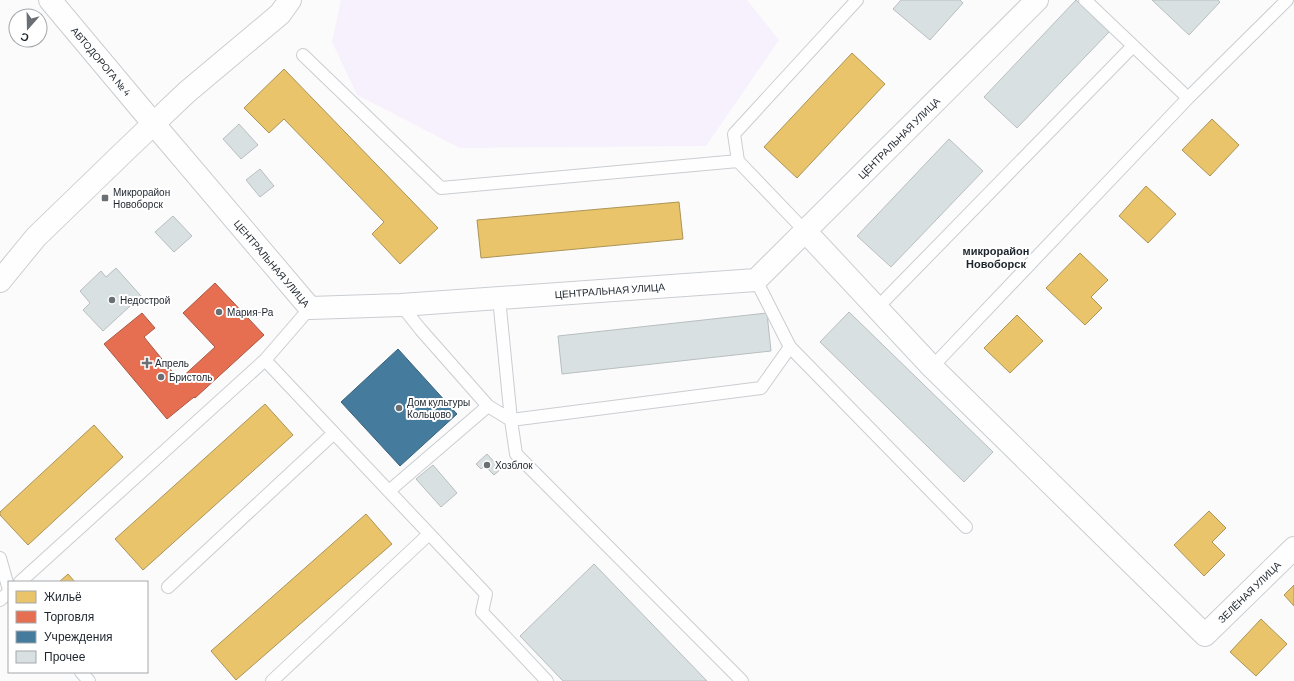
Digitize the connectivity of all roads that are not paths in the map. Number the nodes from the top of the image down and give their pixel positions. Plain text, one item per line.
1 (50, 0) edge
2 (290, 0) edge
3 (857, 0) edge
4 (1037, 0) edge
5 (1085, 0) edge
6 (1287, 0) edge
7 (1133, 46) junction
8 (303, 55) dead end
9 (1188, 98) junction
10 (153, 123) junction
11 (738, 161) junction
12 (806, 232) junction
13 (756, 280) junction
14 (0, 281) edge
15 (499, 298) junction
16 (401, 305) junction
17 (310, 308) junction
18 (877, 308) junction
19 (790, 347) junction
20 (265, 360) junction
21 (932, 367) junction
22 (488, 406) junction
23 (511, 420) junction
24 (334, 433) junction
25 (389, 491) junction
26 (966, 527) dead end
27 (429, 534) junction
28 (1294, 548) edge
29 (0, 558) edge
30 (21, 581) edge
31 (8, 587) edge
32 (168, 587) dead end
33 (8, 592) edge
34 (0, 600) edge
35 (82, 673) edge
36 (90, 681) edge
37 (272, 681) edge
38 (547, 681) edge
39 (742, 681) edge

1 - 10 street, АВТОДОРОГА № 4
2 - 10 street
3 - 11 lane
4 - 12 street, ЦЕНТРАЛЬНАЯ УЛИЦА
5 - 7 lane
6 - 9 lane
7 - 9 lane
7 - 18 lane
8 - 11 lane
9 - 21 lane
10 - 14 street
10 - 17 street, ЦЕНТРАЛЬНАЯ УЛИЦА
11 - 12 lane
12 - 13 street, ЦЕНТРАЛЬНАЯ УЛИЦА
12 - 18 street
13 - 15 street, ЦЕНТРАЛЬНАЯ УЛИЦА
13 - 19 lane
15 - 16 street, ЦЕНТРАЛЬНАЯ УЛИЦА
15 - 23 lane
16 - 17 street, ЦЕНТРАЛЬНАЯ УЛИЦА
16 - 22 lane
17 - 20 lane
18 - 21 street
19 - 23 lane
19 - 26 lane
20 - 24 lane
20 - 30 lane
21 - 28 street, ЗЕЛЁНАЯ УЛИЦА
22 - 23 lane
22 - 25 lane
23 - 39 lane
24 - 25 lane
24 - 32 lane
25 - 27 lane
27 - 37 lane
27 - 38 lane
29 - 31 lane
33 - 34 lane
35 - 36 lane

